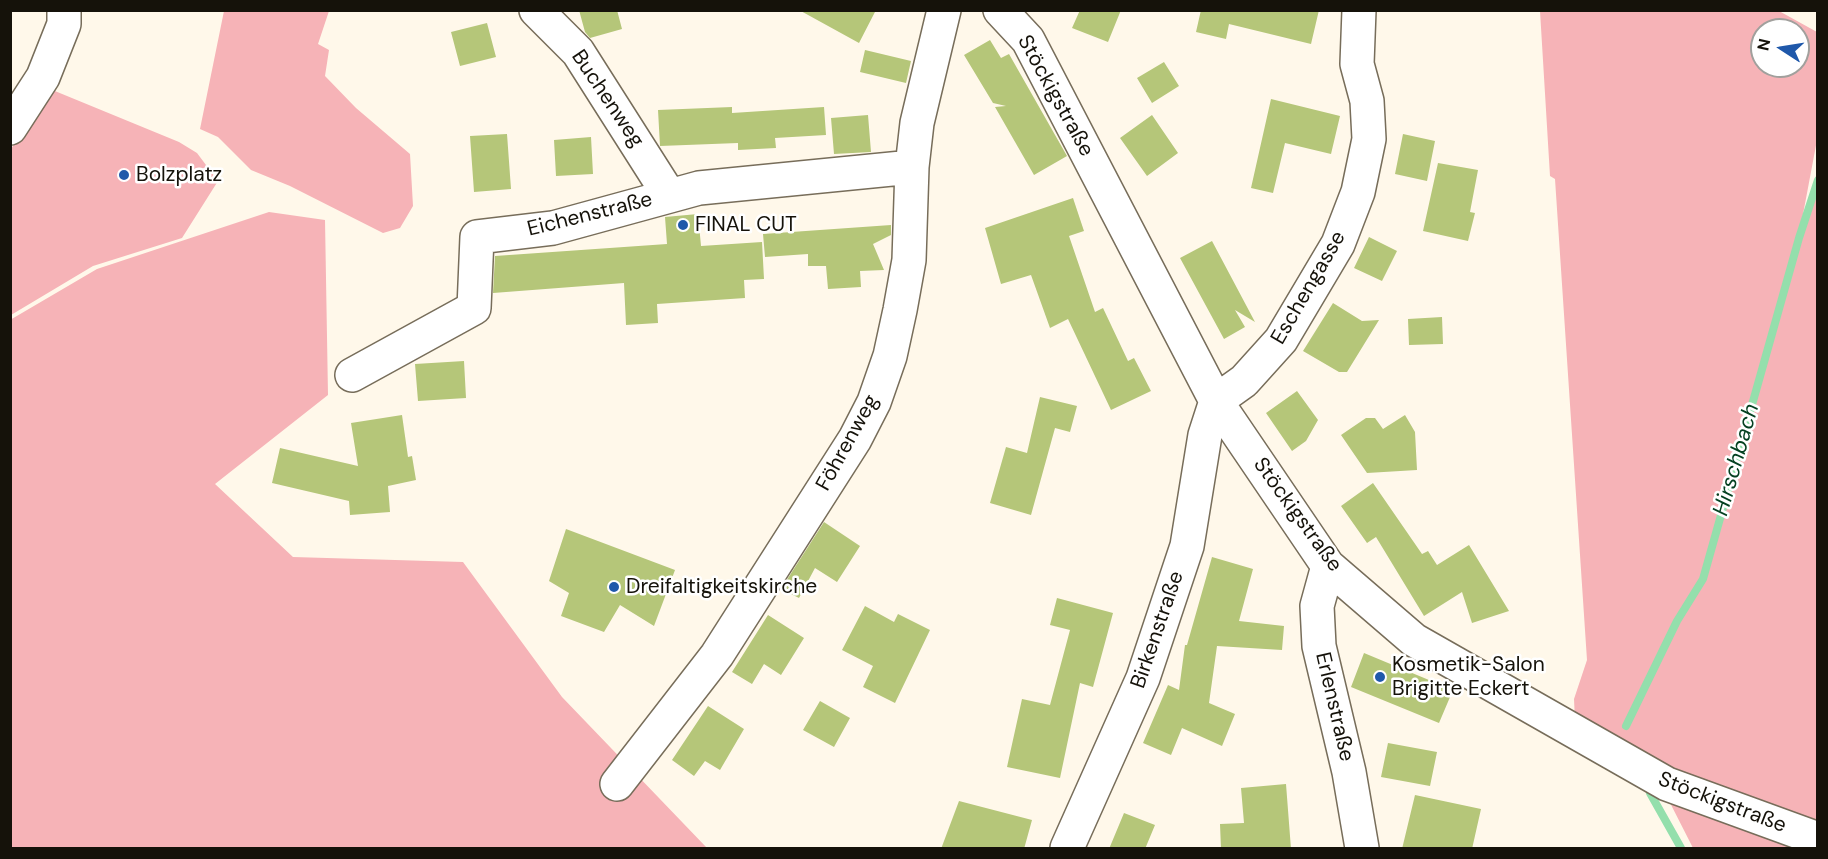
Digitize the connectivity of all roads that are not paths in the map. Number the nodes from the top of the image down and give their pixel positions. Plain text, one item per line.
1 (64, 10) edge
2 (536, 10) edge
3 (944, 10) edge
4 (1000, 10) edge
5 (1359, 10) edge
6 (10, 128) edge
7 (912, 167) junction
8 (669, 195) junction
9 (352, 375) dead end
10 (1216, 401) junction
11 (1328, 566) junction
12 (617, 784) dead end
13 (1818, 838) edge
14 (1067, 849) edge
15 (1362, 849) edge

1 - 6 street
2 - 8 street, Buchenweg
3 - 7 street, Föhrenweg
4 - 10 street, Stöckigstraße
5 - 10 street, Eschengasse
7 - 8 street, Eichenstraße
7 - 12 street, Föhrenweg
8 - 9 street, Eichenstraße
10 - 11 street, Stöckigstraße
10 - 14 street, Birkenstraße
11 - 13 street, Stöckigstraße
11 - 15 street, Erlenstraße

